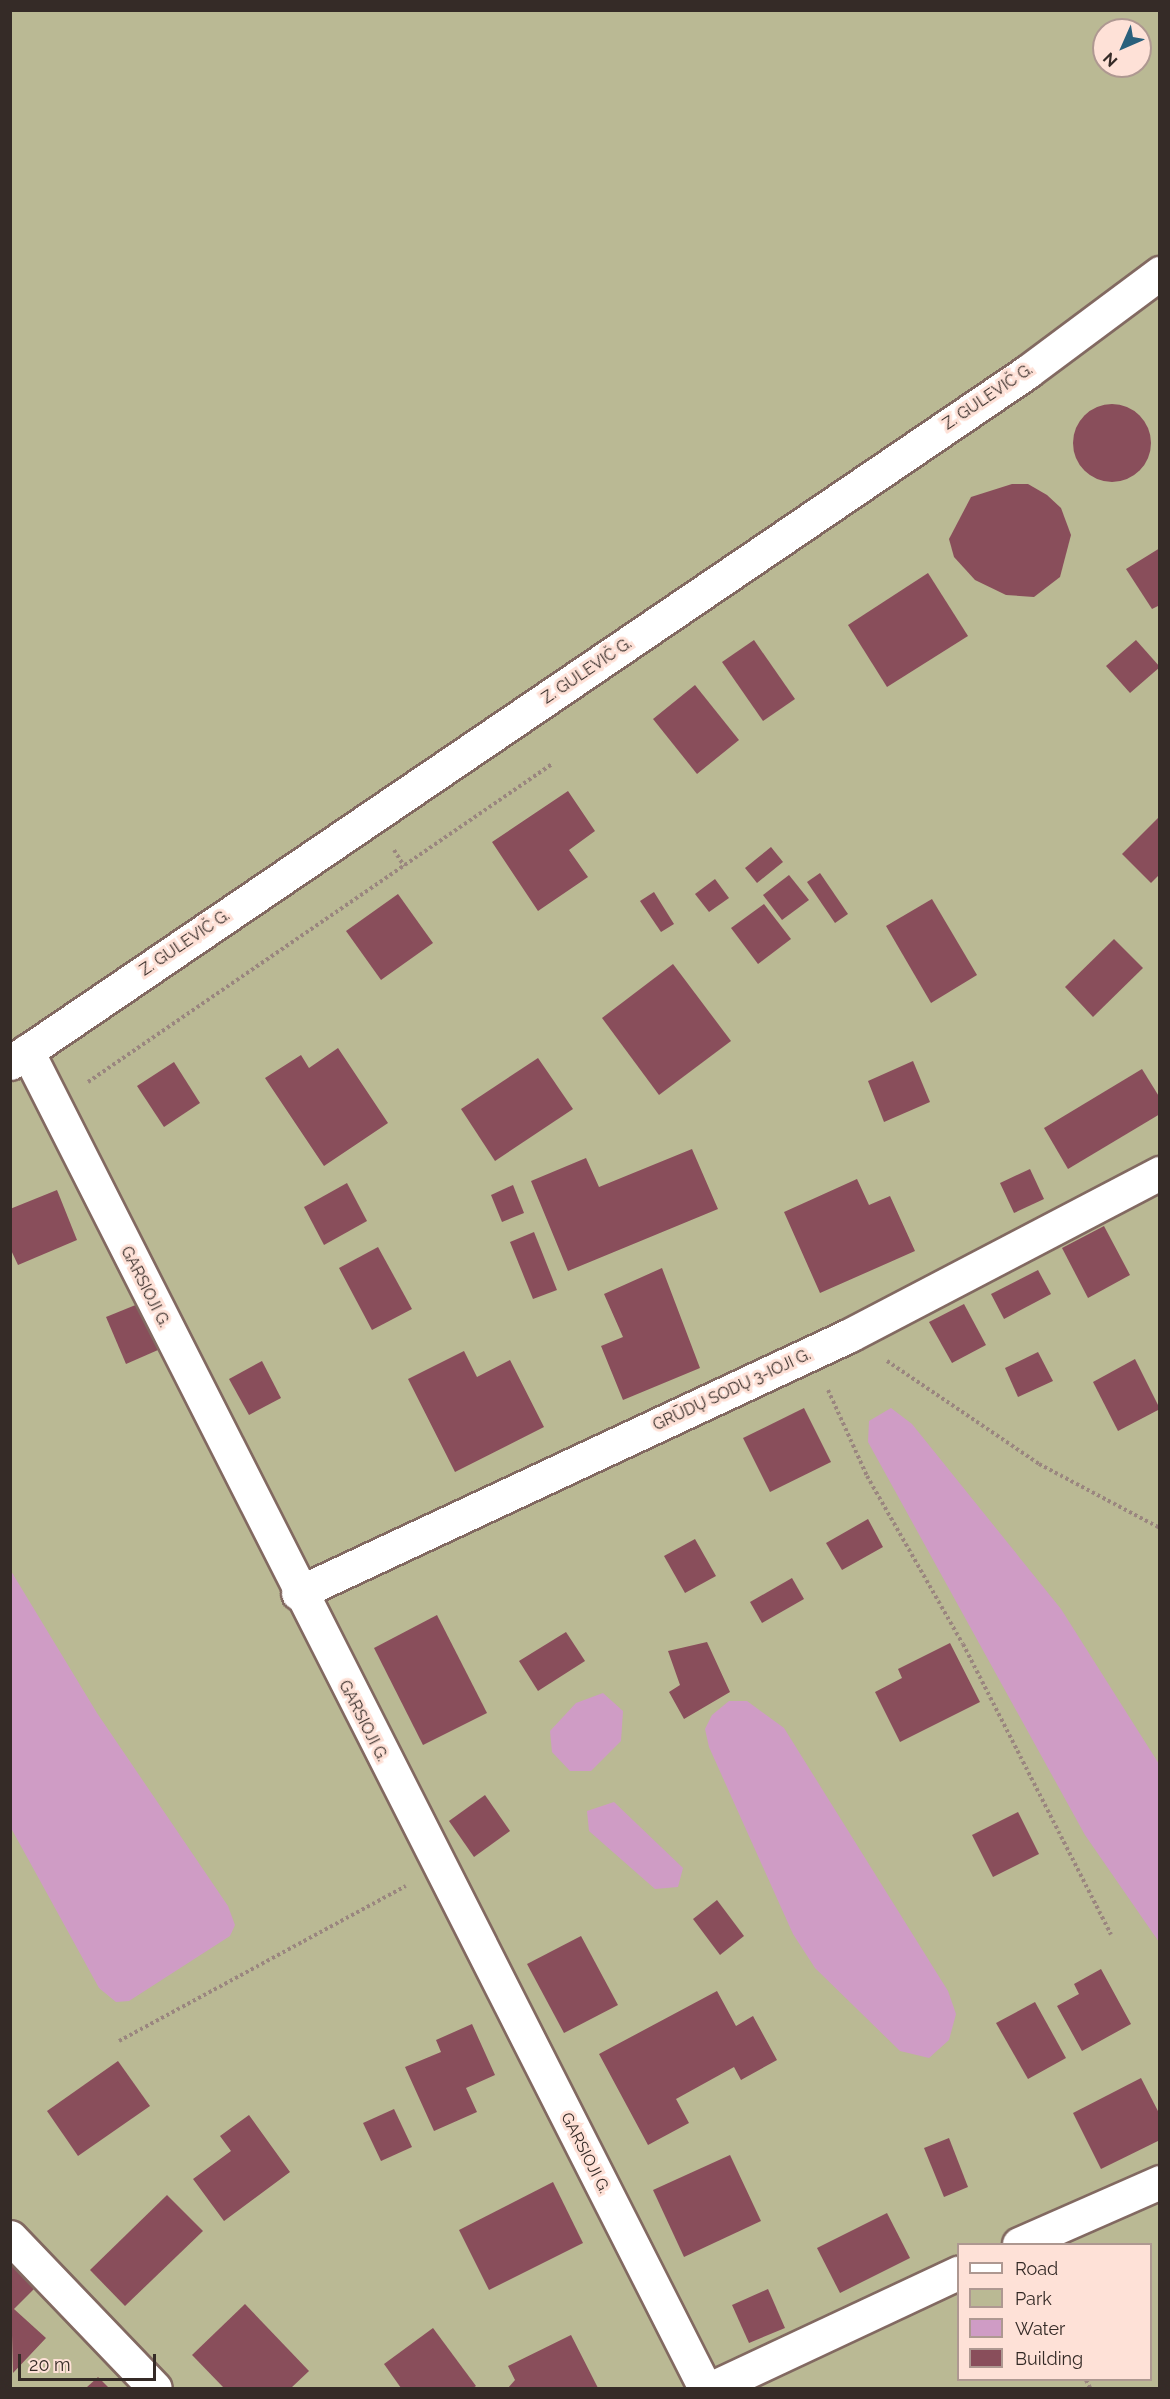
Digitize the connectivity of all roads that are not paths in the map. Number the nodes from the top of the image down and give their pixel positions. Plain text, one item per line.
1 (1160, 273) edge
2 (19, 1057) edge
3 (1160, 1173) edge
4 (298, 1593) junction
5 (1160, 2182) edge
6 (10, 2237) edge
7 (1022, 2243) edge
8 (957, 2273) edge
9 (154, 2388) edge
10 (705, 2388) edge
11 (712, 2388) edge

1 - 2 street, Z. GULEVIČ G.
2 - 4 street, GARSIOJI G.
3 - 4 street, GRŪDŲ SODŲ 3-IOJI G.
4 - 10 street, GARSIOJI G.
5 - 7 street
6 - 9 street
8 - 11 street

